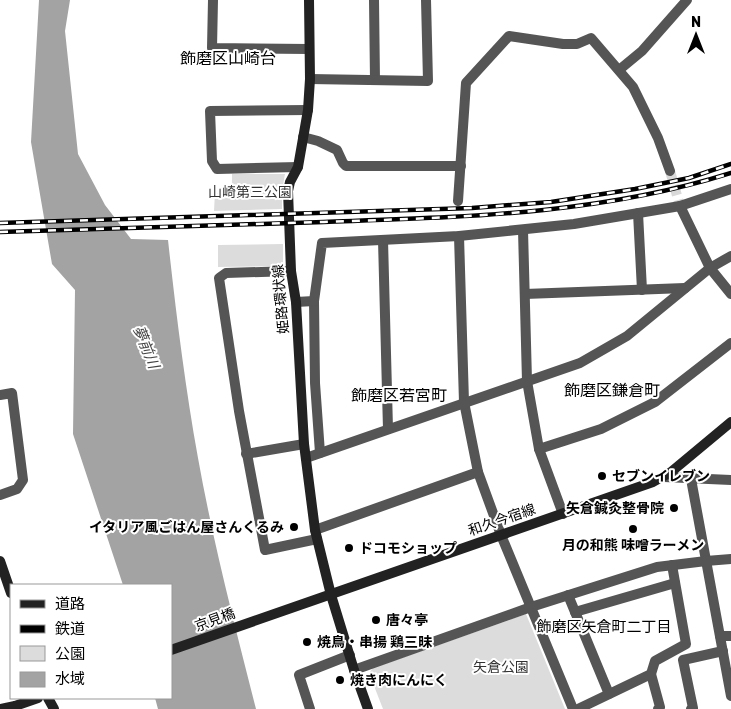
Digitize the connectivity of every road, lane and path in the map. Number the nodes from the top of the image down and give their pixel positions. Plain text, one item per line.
1 (213, 0) edge
2 (309, 0) edge
3 (374, 0) edge
4 (426, 0) edge
5 (687, 0) edge
6 (309, 49) junction
7 (619, 70) junction
8 (310, 79) junction
9 (374, 80) junction
10 (308, 110) junction
11 (303, 137) junction
12 (461, 166) junction
13 (298, 167) junction
14 (670, 171) tunnel mouth
15 (731, 189) edge
16 (458, 200) dead end
17 (680, 206) junction
18 (638, 214) junction
19 (523, 230) junction
20 (459, 236) junction
21 (383, 240) junction
22 (731, 256) edge
23 (710, 268) junction
24 (292, 271) junction
25 (685, 288) junction
26 (642, 290) junction
27 (525, 294) junction
28 (731, 294) edge
29 (314, 301) junction
30 (296, 302) junction
31 (731, 343) edge
32 (527, 381) junction
33 (0, 394) edge
34 (464, 402) junction
35 (731, 422) edge
36 (388, 429) junction
37 (304, 444) junction
38 (539, 449) junction
39 (320, 453) junction
40 (246, 454) junction
41 (306, 458) junction
42 (478, 472) junction
43 (664, 477) junction
44 (692, 479) junction
45 (731, 480) edge
46 (0, 495) edge
47 (563, 514) junction
48 (316, 534) junction
49 (501, 535) junction
50 (706, 560) junction
51 (731, 560) edge
52 (0, 561) edge
53 (672, 565) junction
54 (675, 583) junction
55 (10, 590) edge
56 (332, 595) junction
57 (568, 595) junction
58 (531, 607) junction
59 (575, 612) junction
60 (267, 616) joint
61 (720, 636) junction
62 (731, 636) edge
63 (172, 650) edge
64 (723, 651) junction
65 (350, 655) junction
66 (354, 670) junction
67 (651, 674) junction
68 (610, 694) junction
69 (731, 696) edge
70 (35, 699) edge
71 (0, 709) edge
72 (310, 709) edge
73 (368, 709) edge
74 (573, 709) edge
75 (578, 709) edge
76 (658, 709) edge
77 (691, 709) edge

1 - 6 street
2 - 6 main road, 姫路環状線
3 - 9 street
4 - 9 street
5 - 7 street
6 - 8 main road, 姫路環状線
7 - 12 street
7 - 14 street
8 - 9 street
8 - 10 main road, 姫路環状線
10 - 11 main road, 姫路環状線
10 - 13 street
11 - 12 street
11 - 13 main road, 姫路環状線
12 - 16 street
13 - 24 main road, 姫路環状線
15 - 17 street
17 - 18 street
17 - 23 street
18 - 19 street
18 - 26 street
19 - 20 street
19 - 27 street
20 - 21 street
20 - 34 street
21 - 29 street
21 - 36 street
22 - 23 street
23 - 25 street
23 - 28 street
24 - 30 main road, 姫路環状線
24 - 40 street
25 - 26 street
25 - 32 street
26 - 27 street
27 - 32 street
29 - 30 street
29 - 39 street
30 - 37 main road, 姫路環状線
31 - 38 street
32 - 34 street
32 - 38 street
33 - 46 street
34 - 36 street
34 - 42 street
35 - 43 main road, 和久今宿線
36 - 39 street
37 - 40 street
37 - 41 main road, 姫路環状線
38 - 47 street
39 - 41 street
40 - 48 street
41 - 48 main road, 姫路環状線
42 - 48 street
42 - 49 street
43 - 44 street
43 - 47 main road, 和久今宿線
44 - 45 street
44 - 50 street
47 - 49 main road, 和久今宿線
48 - 56 main road, 姫路環状線
49 - 56 main road, 和久今宿線
49 - 58 street
50 - 51 street
50 - 53 street
50 - 61 street
52 - 55 main road
53 - 54 street
53 - 57 street
54 - 59 street
54 - 67 street
56 - 60 main road, 和久今宿線
56 - 65 main road, 姫路環状線
57 - 58 street
57 - 59 street
58 - 66 street
58 - 74 street
59 - 68 street
60 - 63 main road, 京見橋
61 - 62 street
61 - 64 street
64 - 69 street
64 - 77 street
65 - 66 main road, 姫路環状線
65 - 72 street
66 - 73 main road, 姫路環状線
67 - 68 street
67 - 76 street
68 - 75 street
70 - 71 main road

